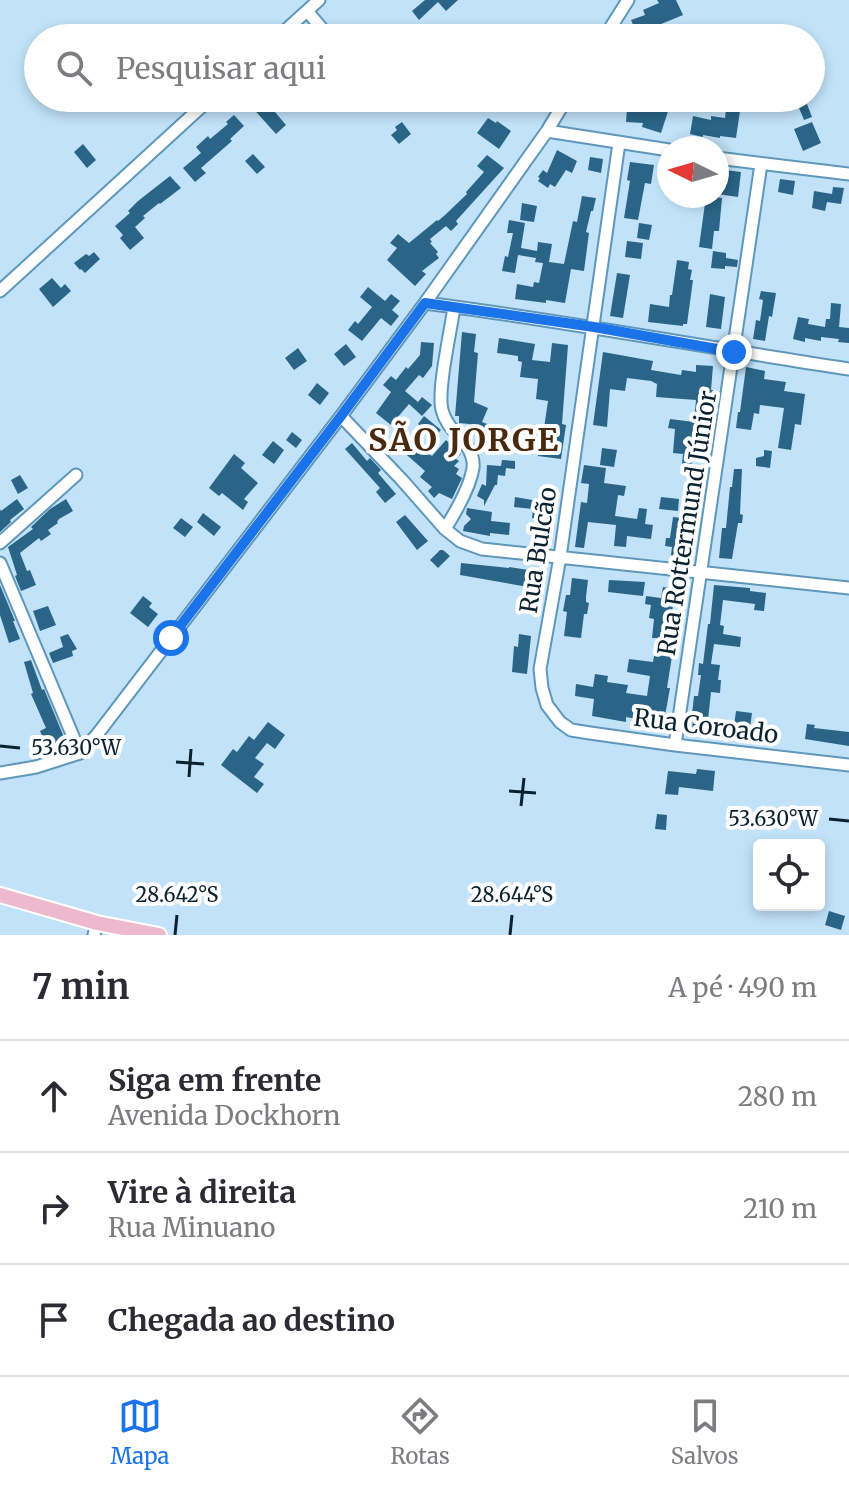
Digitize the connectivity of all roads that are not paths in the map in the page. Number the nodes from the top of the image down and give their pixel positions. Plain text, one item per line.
1 (319, 0) edge
2 (628, 0) edge
3 (307, 11) junction
4 (293, 24) edge
5 (318, 24) edge
6 (613, 24) edge
7 (196, 112) edge
8 (559, 112) edge
9 (547, 131) junction
10 (619, 143) junction
11 (657, 148) edge
12 (729, 160) edge
13 (761, 164) junction
14 (849, 174) edge
15 (0, 291) edge
16 (425, 303) junction
17 (454, 307) junction
18 (594, 327) junction
19 (734, 352) junction
20 (849, 369) edge
21 (341, 416) junction
22 (76, 475) dead end
23 (445, 529) junction
24 (0, 543) edge
25 (560, 557) junction
26 (0, 563) edge
27 (701, 572) junction
28 (849, 588) edge
29 (560, 722) joint
30 (675, 745) junction
31 (80, 753) junction
32 (849, 765) edge
33 (0, 773) edge
34 (0, 895) edge
35 (95, 929) edge
36 (159, 935) edge

1 - 3 street
2 - 6 street
3 - 4 street
3 - 5 street
7 - 15 street
8 - 9 street
9 - 10 street
9 - 16 street
10 - 11 street
10 - 18 street, Rua Bulcão
12 - 13 street
13 - 14 street
13 - 19 street, Rua Rottermund Júnior
16 - 17 street
16 - 21 street
17 - 18 street
17 - 23 street
18 - 19 street
18 - 25 street, Rua Bulcão
19 - 20 street
19 - 27 street, Rua Rottermund Júnior
21 - 23 street
21 - 31 street
22 - 24 street
23 - 25 street
25 - 27 street
25 - 29 street, Rua Bulcão
26 - 31 street
27 - 28 street
27 - 30 street, Rua Rottermund Júnior
29 - 30 street, Rua Coroado
30 - 32 street, Rua Coroado
31 - 33 street
34 - 35 main road
35 - 36 main road

